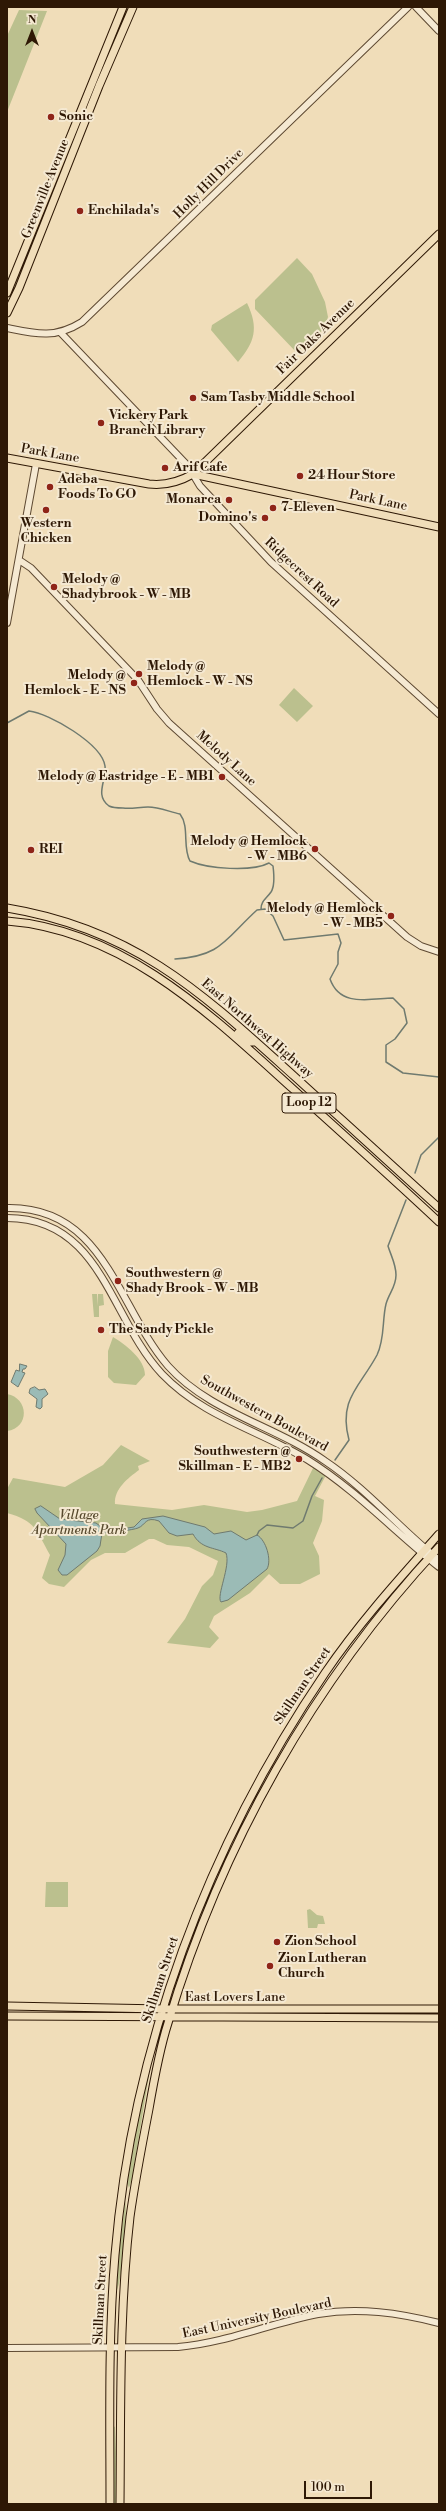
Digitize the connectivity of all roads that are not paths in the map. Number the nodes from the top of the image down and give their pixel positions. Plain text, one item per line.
1 (123, 7) edge
2 (133, 7) edge
3 (408, 7) edge
4 (416, 7) edge
5 (439, 31) edge
6 (91, 83) junction
7 (99, 86) junction
8 (55, 174) junction
9 (64, 177) junction
10 (439, 234) edge
11 (29, 237) junction
12 (38, 242) junction
13 (7, 293) edge
14 (7, 314) edge
15 (7, 328) edge
16 (61, 333) junction
17 (7, 458) edge
18 (36, 464) junction
19 (193, 474) junction
20 (439, 527) edge
21 (19, 560) junction
22 (7, 623) edge
23 (439, 714) edge
24 (7, 908) edge
25 (45, 916) junction
26 (7, 921) edge
27 (42, 927) junction
28 (439, 952) edge
29 (219, 1023) junction
30 (256, 1042) junction
31 (423, 1207) junction
32 (7, 1208) edge
33 (439, 1208) edge
34 (439, 1217) edge
35 (7, 1218) edge
36 (439, 1222) edge
37 (313, 1452) junction
38 (309, 1460) junction
39 (364, 1492) junction
40 (359, 1498) junction
41 (439, 1534) edge
42 (439, 1546) edge
43 (427, 1553) junction
44 (439, 1560) edge
45 (439, 1567) edge
46 (216, 1868) junction
47 (224, 1872) junction
48 (7, 2006) edge
49 (34, 2006) junction
50 (163, 2009) junction
51 (172, 2009) junction
52 (439, 2009) edge
53 (292, 2014) junction
54 (7, 2016) edge
55 (34, 2016) junction
56 (161, 2017) junction
57 (170, 2017) junction
58 (439, 2018) edge
59 (439, 2323) edge
60 (121, 2347) junction
61 (7, 2348) edge
62 (110, 2348) junction
63 (110, 2504) edge
64 (120, 2504) edge

1 - 6 main road, Greenville Avenue
2 - 7 main road, Greenville Avenue
3 - 16 street, Holly Hill Drive
4 - 5 street
6 - 7 main road
6 - 8 main road, Greenville Avenue
7 - 9 main road, Greenville Avenue
8 - 9 main road
8 - 11 main road, Greenville Avenue
9 - 12 main road, Greenville Avenue
10 - 19 main road, Fair Oaks Avenue
11 - 12 main road
11 - 13 main road, Greenville Avenue
12 - 14 main road, Greenville Avenue
15 - 16 street, Holly Hill Drive
16 - 19 street, Ridgecrest Road
17 - 18 main road, Park Lane
18 - 19 main road, Park Lane
18 - 21 street
19 - 20 main road, Park Lane
19 - 23 street, Ridgecrest Road
21 - 22 street
21 - 28 street, Melody Lane
24 - 25 main road, East Northwest Highway / Loop 12
25 - 27 main road
25 - 30 main road, East Northwest Highway / Loop 12
26 - 27 main road, East Northwest Highway / Loop 12
27 - 29 main road, East Northwest Highway / Loop 12
29 - 30 main road
29 - 31 main road, East Northwest Highway / Loop 12
30 - 33 main road, East Northwest Highway / Loop 12
31 - 34 main road
31 - 36 main road, East Northwest Highway / Loop 12
32 - 37 street, Southwestern Boulevard
35 - 38 street, Southwestern Boulevard
37 - 38 street
37 - 39 street, Southwestern Boulevard
38 - 40 street, Southwestern Boulevard
39 - 40 street
39 - 43 street, Southwestern Boulevard
40 - 43 street, Southwestern Boulevard
41 - 43 main road, Skillman Street
42 - 43 main road, Skillman Street
43 - 44 street, Southwestern Boulevard
43 - 45 street, Southwestern Boulevard
43 - 46 main road, Skillman Street
43 - 47 main road, Skillman Street
46 - 47 main road
46 - 50 main road, Skillman Street
47 - 51 main road, Skillman Street
48 - 49 main road, East Lovers Lane
49 - 50 main road, East Lovers Lane
49 - 55 main road
50 - 51 main road, East Lovers Lane
50 - 56 main road, Skillman Street
51 - 53 main road, East Lovers Lane
51 - 57 main road, Skillman Street
52 - 53 main road, East Lovers Lane
53 - 57 main road, East Lovers Lane
53 - 58 main road, East Lovers Lane
54 - 55 main road, East Lovers Lane
55 - 56 main road, East Lovers Lane
56 - 57 main road, East Lovers Lane
56 - 62 main road, Skillman Street
57 - 60 main road, Skillman Street
59 - 60 street, East University Boulevard
60 - 62 street, East University Boulevard
60 - 64 main road, Skillman Street
61 - 62 street, East University Boulevard
62 - 63 main road, Skillman Street

